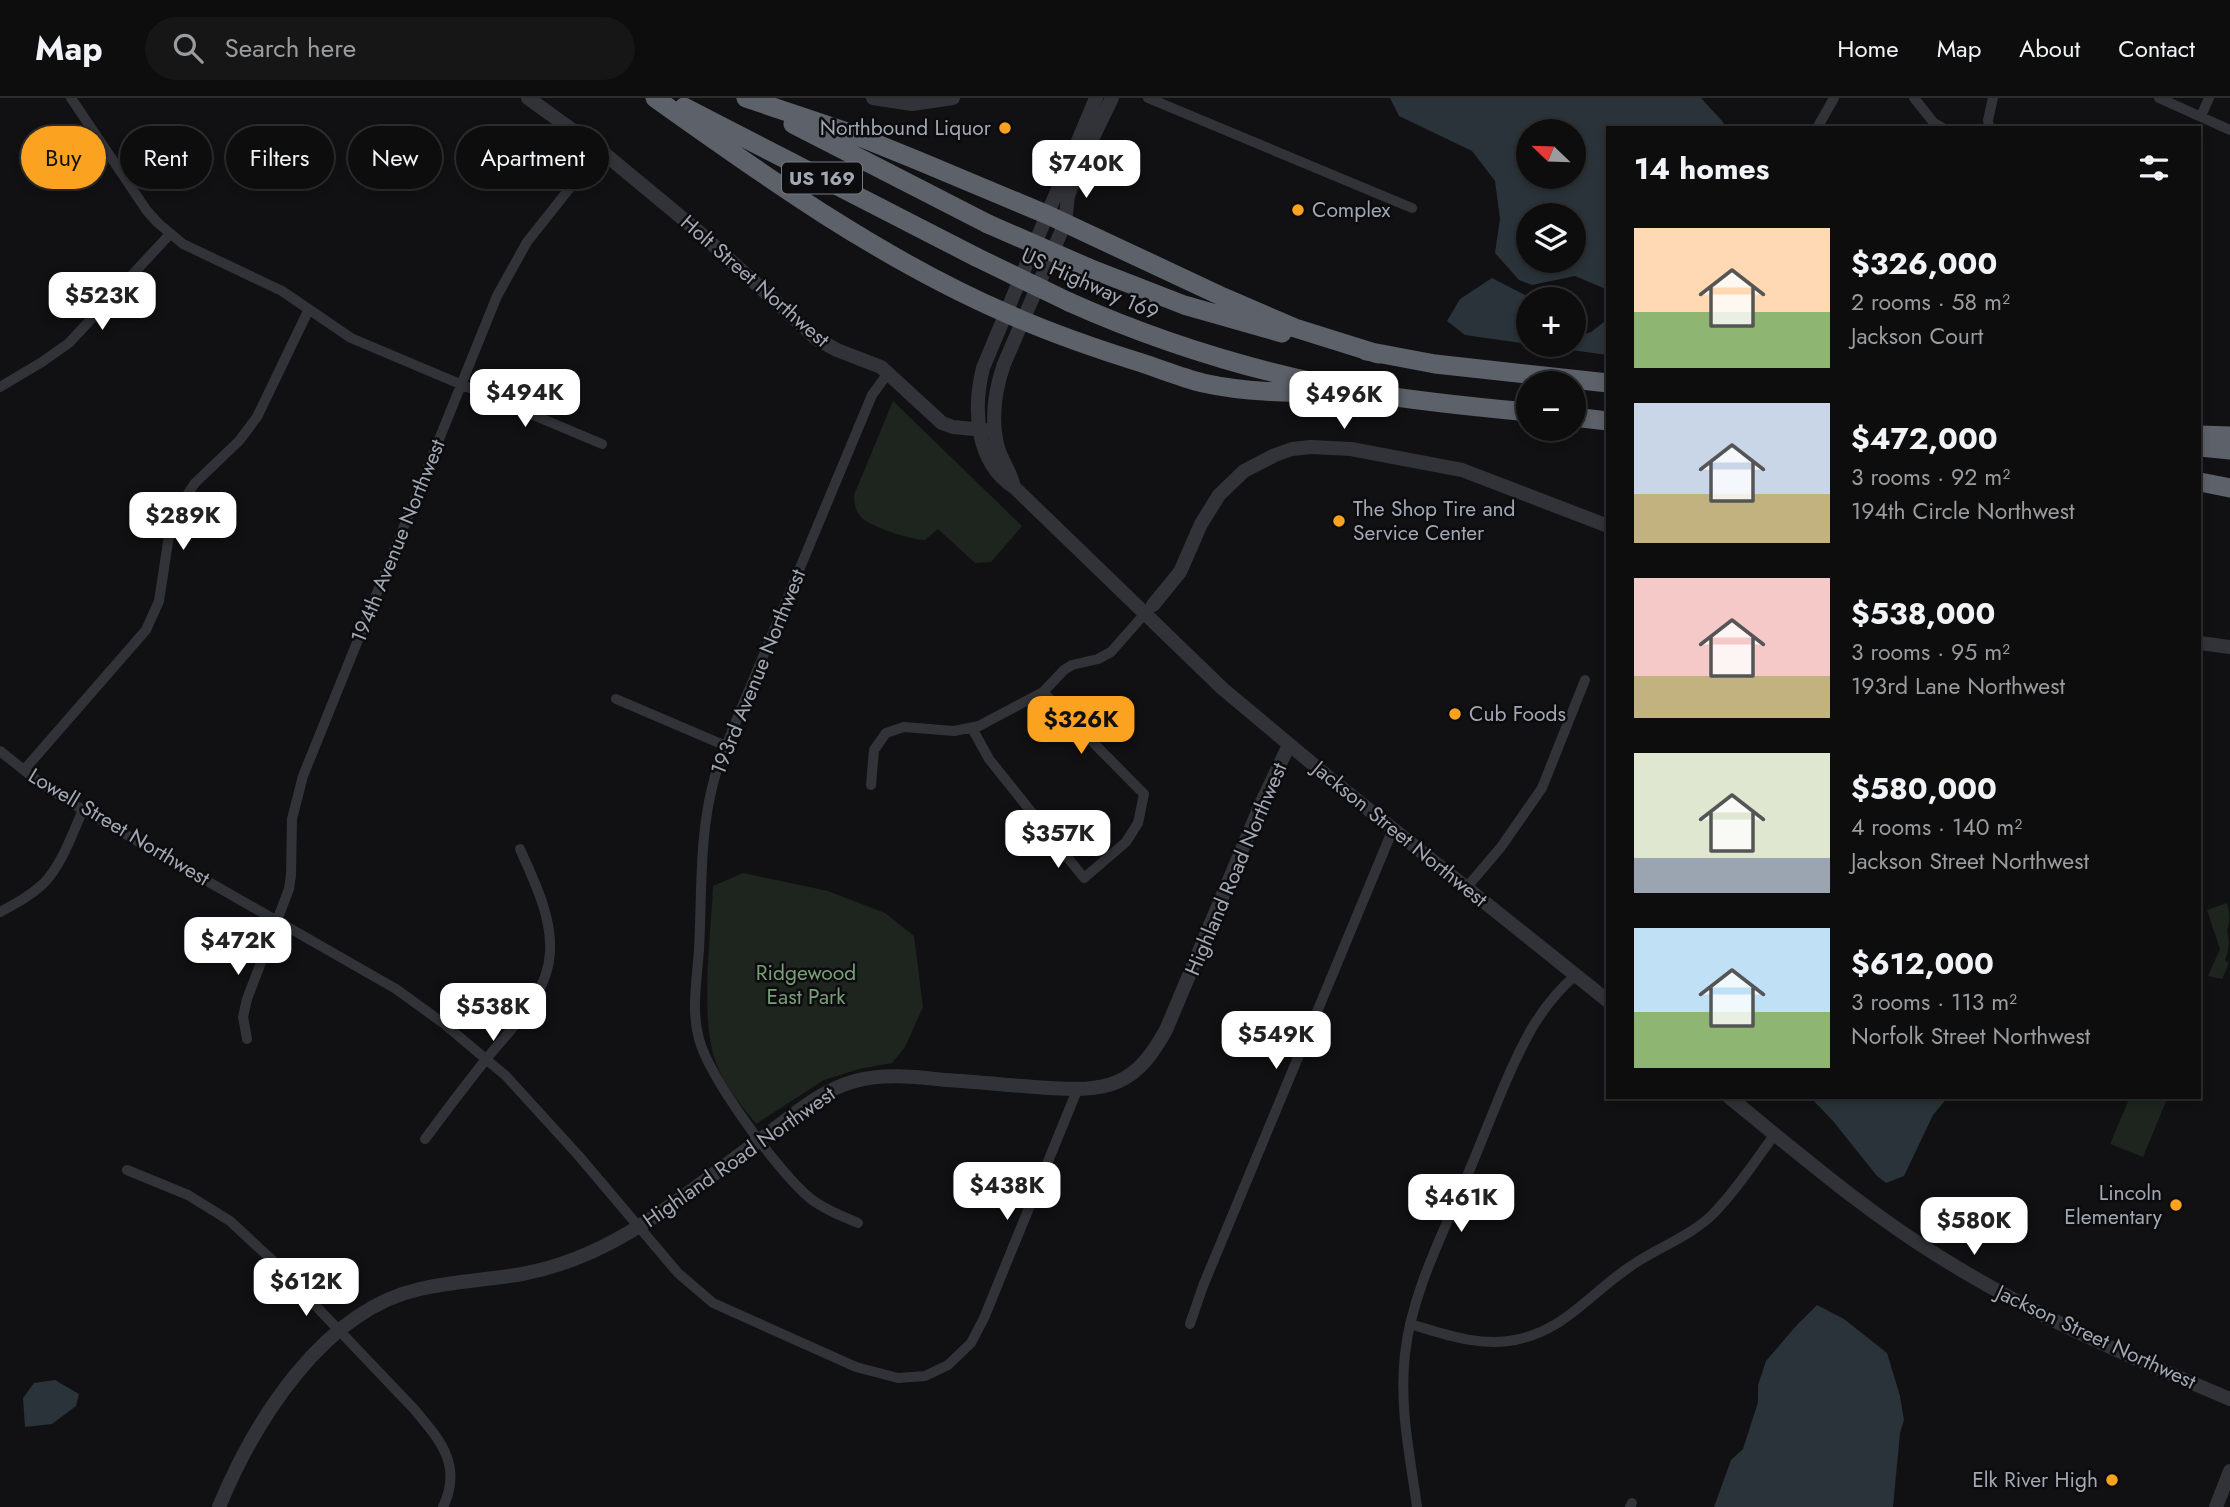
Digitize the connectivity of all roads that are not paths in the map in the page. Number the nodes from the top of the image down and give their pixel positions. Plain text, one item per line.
1 (71, 98) edge
2 (528, 98) edge
3 (655, 98) edge
4 (668, 98) edge
5 (744, 98) edge
6 (873, 98) edge
7 (953, 98) edge
8 (1096, 98) edge
9 (1112, 98) edge
10 (1148, 98) edge
11 (1834, 98) edge
12 (1914, 98) edge
13 (1993, 98) edge
14 (2159, 98) edge
15 (2209, 98) edge
16 (2201, 116) junction
17 (567, 126) edge
18 (1818, 126) edge
19 (1939, 126) edge
20 (1989, 126) edge
21 (2230, 130) edge
22 (609, 157) edge
23 (569, 189) edge
24 (1412, 208) dead end
25 (1056, 219) junction
26 (170, 234) junction
27 (309, 309) junction
28 (1005, 313) junction
29 (1023, 321) junction
30 (1378, 354) junction
31 (889, 372) junction
32 (1606, 383) edge
33 (461, 385) junction
34 (0, 387) edge
35 (1367, 393) junction
36 (1516, 411) edge
37 (1586, 418) edge
38 (1606, 421) edge
39 (987, 430) junction
40 (2201, 435) edge
41 (2230, 436) edge
42 (602, 444) dead end
43 (2201, 447) edge
44 (2230, 450) edge
45 (2201, 476) edge
46 (2230, 479) edge
47 (2201, 482) edge
48 (2230, 488) edge
49 (1606, 525) edge
50 (1149, 610) junction
51 (2201, 643) edge
52 (2230, 647) edge
53 (1585, 680) dead end
54 (1043, 692) junction
55 (616, 699) dead end
56 (972, 728) junction
57 (1289, 745) junction
58 (726, 746) junction
59 (0, 751) edge
60 (24, 771) junction
61 (871, 785) dead end
62 (83, 810) junction
63 (1393, 829) junction
64 (520, 849) dead end
65 (1466, 887) junction
66 (0, 912) edge
67 (278, 920) junction
68 (1576, 975) junction
69 (1606, 999) edge
70 (247, 1039) dead end
71 (487, 1058) junction
72 (1078, 1088) junction
73 (1731, 1099) edge
74 (1775, 1134) junction
75 (425, 1139) dead end
76 (760, 1139) junction
77 (127, 1170) dead end
78 (858, 1223) dead end
79 (638, 1227) junction
80 (1190, 1324) dead end
81 (1410, 1324) junction
82 (339, 1330) junction
83 (2230, 1399) edge
84 (2230, 1471) edge
85 (219, 1507) edge
86 (443, 1507) edge
87 (1418, 1507) edge
88 (2216, 1507) edge

1 - 26 street
2 - 17 street, Holt Street Northwest
3 - 28 highway
4 - 35 highway, US Highway 169 / US 169, bridge
5 - 25 highway
5 - 30 highway, US Highway 169 / US 169, bridge
6 - 7 street
8 - 25 street
9 - 25 street
10 - 24 street
11 - 18 street
12 - 19 street
13 - 20 street
14 - 16 street
15 - 16 street
16 - 21 street
22 - 31 street, Holt Street Northwest
23 - 33 street, 194th Avenue Northwest
25 - 28 street, Jackson Street Northwest
25 - 29 street, Jackson Street Northwest
25 - 30 highway
26 - 27 street
26 - 34 street
27 - 33 street
27 - 60 street
28 - 29 highway
28 - 39 street, Jackson Street Northwest
29 - 35 highway
29 - 39 street, Jackson Street Northwest
30 - 32 highway, US Highway 169 / US 169
31 - 39 street, Holt Street Northwest
31 - 58 street, 193rd Avenue Northwest
33 - 42 street
33 - 67 street, 194th Avenue Northwest
35 - 36 highway, US Highway 169 / US 169
37 - 38 highway
39 - 50 street, Jackson Street Northwest
40 - 41 highway
43 - 44 highway
45 - 46 highway
47 - 48 highway
49 - 50 street
50 - 54 street
50 - 57 street, Jackson Street Northwest
51 - 52 street
53 - 65 street
54 - 56 street
54 - 56 street
55 - 58 street
56 - 61 street
57 - 63 street, Jackson Street Northwest
57 - 72 street, Highland Road Northwest
58 - 76 street, 193rd Avenue Northwest
59 - 60 street, Lowell Street Northwest
60 - 62 street, Lowell Street Northwest
62 - 66 street
62 - 67 street, Lowell Street Northwest
63 - 65 street, Jackson Street Northwest
63 - 80 street
64 - 71 street
65 - 68 street, Jackson Street Northwest
67 - 70 street, 194th Avenue Northwest
67 - 71 street, Lowell Street Northwest
68 - 69 street, Jackson Street Northwest
68 - 81 street
71 - 75 street
71 - 79 street, Lowell Street Northwest
72 - 76 street, Highland Road Northwest
72 - 79 street, Lowell Street Northwest
73 - 74 street, Jackson Street Northwest
74 - 81 street
74 - 83 street, Jackson Street Northwest
76 - 78 street, 193rd Avenue Northwest
76 - 79 street, Highland Road Northwest
77 - 82 street
79 - 82 street, Highland Road Northwest
81 - 87 street
82 - 85 street, Highland Road Northwest
82 - 86 street
84 - 88 street

